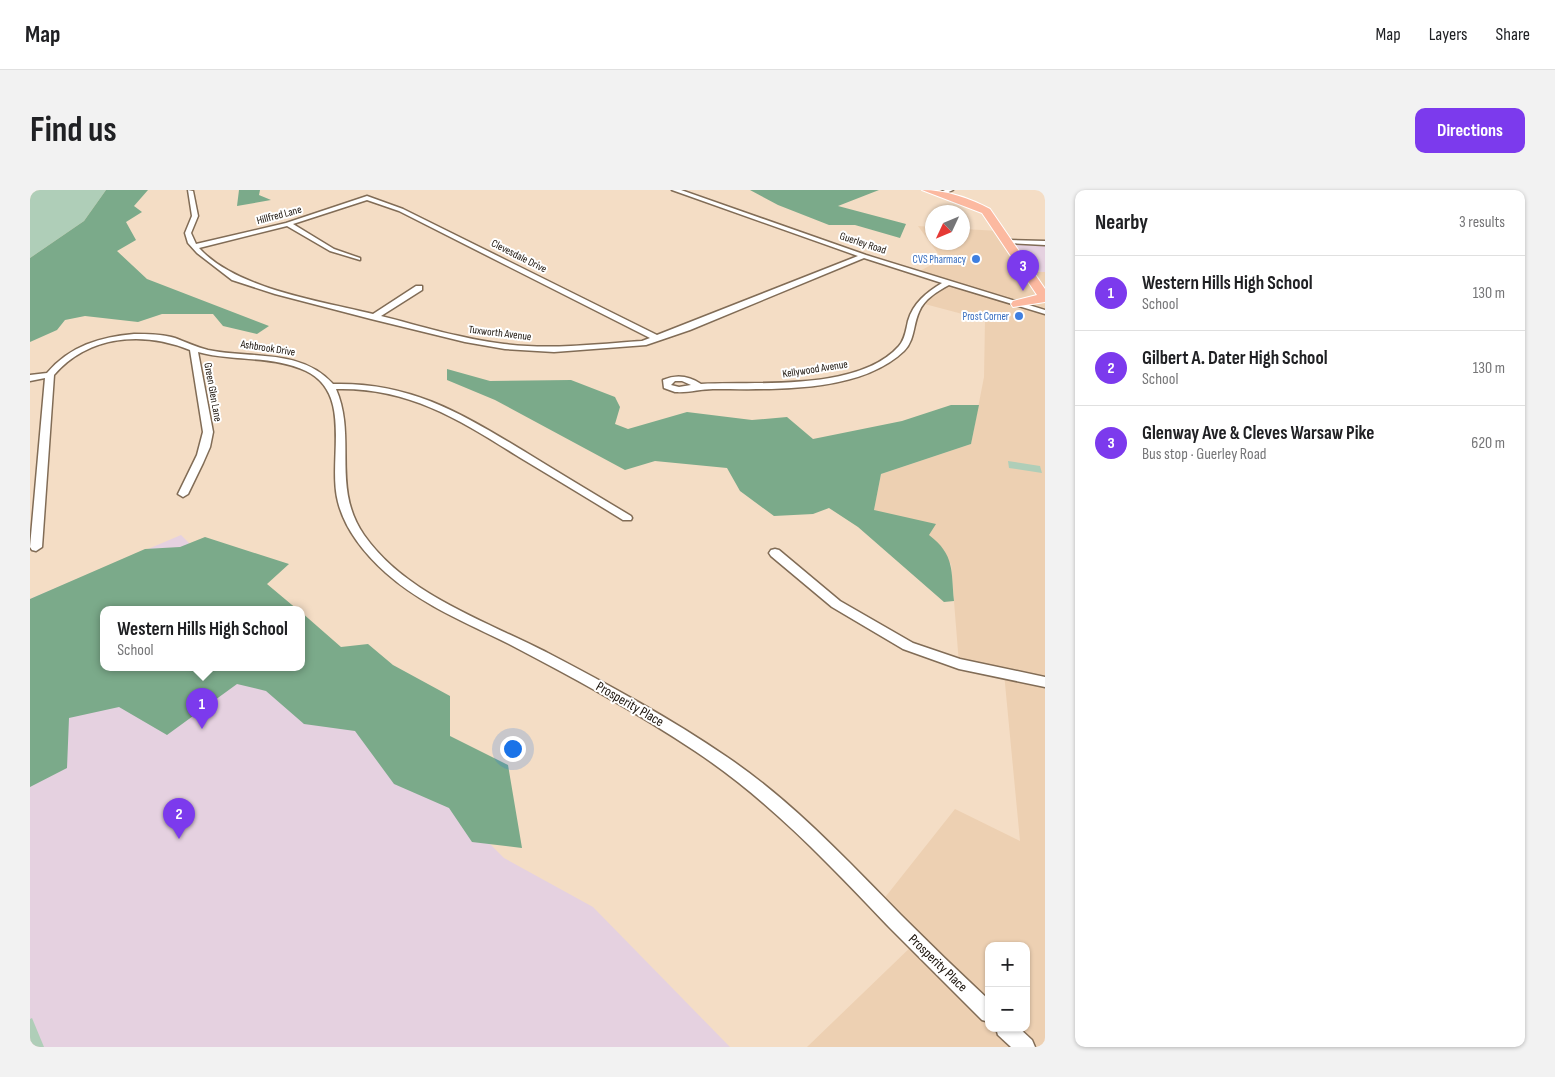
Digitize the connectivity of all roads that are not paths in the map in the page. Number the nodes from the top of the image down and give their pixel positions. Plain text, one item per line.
1 (675, 190) edge
2 (927, 190) edge
3 (950, 190) edge
4 (190, 191) dead end
5 (940, 194) junction
6 (368, 198) joint
7 (288, 224) junction
8 (1009, 242) junction
9 (1045, 243) edge
10 (194, 247) junction
11 (864, 256) junction
12 (358, 259) dead end
13 (949, 282) junction
14 (419, 288) dead end
15 (1044, 297) edge
16 (1017, 304) junction
17 (1045, 312) edge
18 (374, 316) junction
19 (658, 339) junction
20 (194, 350) junction
21 (50, 375) junction
22 (30, 378) edge
23 (699, 386) dead end
24 (331, 387) junction
25 (183, 494) dead end
26 (627, 518) dead end
27 (36, 547) dead end
28 (775, 553) dead end
29 (1045, 682) edge
30 (985, 1009) edge
31 (1009, 1032) edge
32 (1025, 1047) edge

1 - 11 street, Guerley Road
2 - 5 main road
3 - 5 street
4 - 10 street
5 - 8 main road
6 - 7 street, Hillfred Lane
6 - 19 street, Clevesdale Drive
7 - 10 street, Hillfred Lane
7 - 12 street
8 - 9 street
8 - 15 main road
10 - 18 street, Tuxworth Avenue
11 - 13 street, Guerley Road
11 - 19 street, Tuxworth Avenue
13 - 16 street, Guerley Road
13 - 23 street, Kellywood Avenue
14 - 18 street
15 - 16 main road
16 - 17 street, Guerley Road
18 - 19 street, Tuxworth Avenue
20 - 21 street, Ashbrook Drive
20 - 24 street, Ashbrook Drive
20 - 25 street, Green Glen Lane
21 - 22 street
21 - 27 street
24 - 26 street
24 - 30 street, Prosperity Place
28 - 29 street
31 - 32 street

